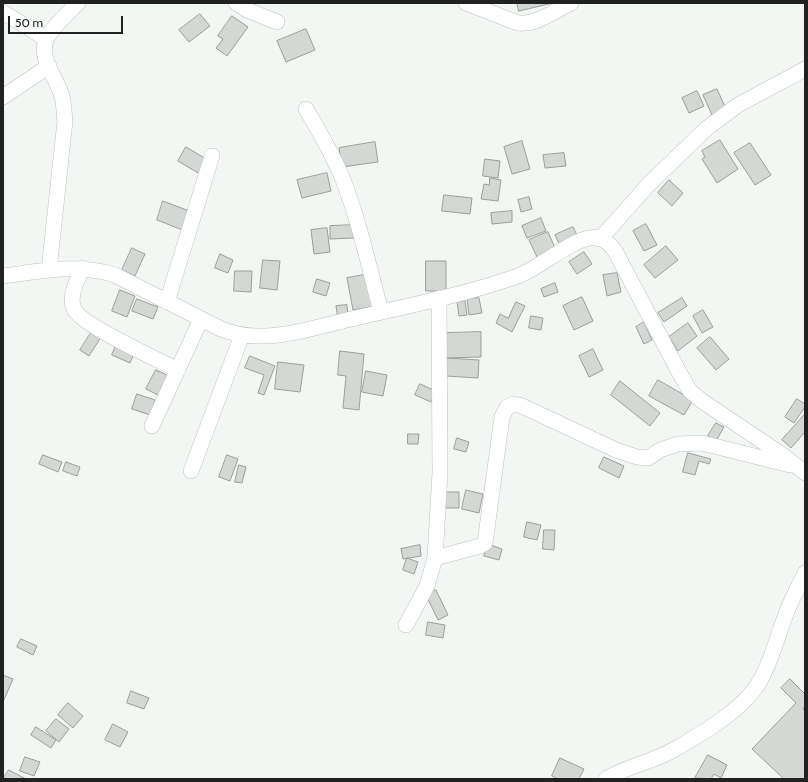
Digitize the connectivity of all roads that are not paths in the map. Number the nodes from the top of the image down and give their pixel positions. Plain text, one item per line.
1 (78, 3) edge
2 (236, 3) edge
3 (466, 3) edge
4 (570, 3) edge
5 (3, 12) edge
6 (277, 22) dead end
7 (46, 40) junction
8 (49, 66) junction
9 (805, 70) edge
10 (3, 97) edge
11 (306, 109) dead end
12 (212, 156) dead end
13 (601, 238) junction
14 (82, 268) junction
15 (49, 270) junction
16 (3, 276) edge
17 (439, 298) junction
18 (166, 302) junction
19 (381, 312) junction
20 (201, 319) junction
21 (242, 335) junction
22 (178, 370) junction
23 (152, 426) dead end
24 (801, 470) edge
25 (191, 471) dead end
26 (435, 558) junction
27 (805, 573) edge
28 (406, 625) dead end
29 (606, 779) edge

1 - 7 street
2 - 6 street
3 - 4 street
5 - 7 street
7 - 8 street
8 - 10 street
8 - 15 street
9 - 13 street
11 - 19 street
12 - 18 street
13 - 17 street
13 - 24 street
14 - 15 street
14 - 18 street
14 - 22 street
15 - 16 street
17 - 19 street
17 - 26 street
18 - 20 street
19 - 21 street
20 - 21 street
20 - 22 street
21 - 25 street
22 - 23 street
24 - 26 street
26 - 28 street
27 - 29 street

